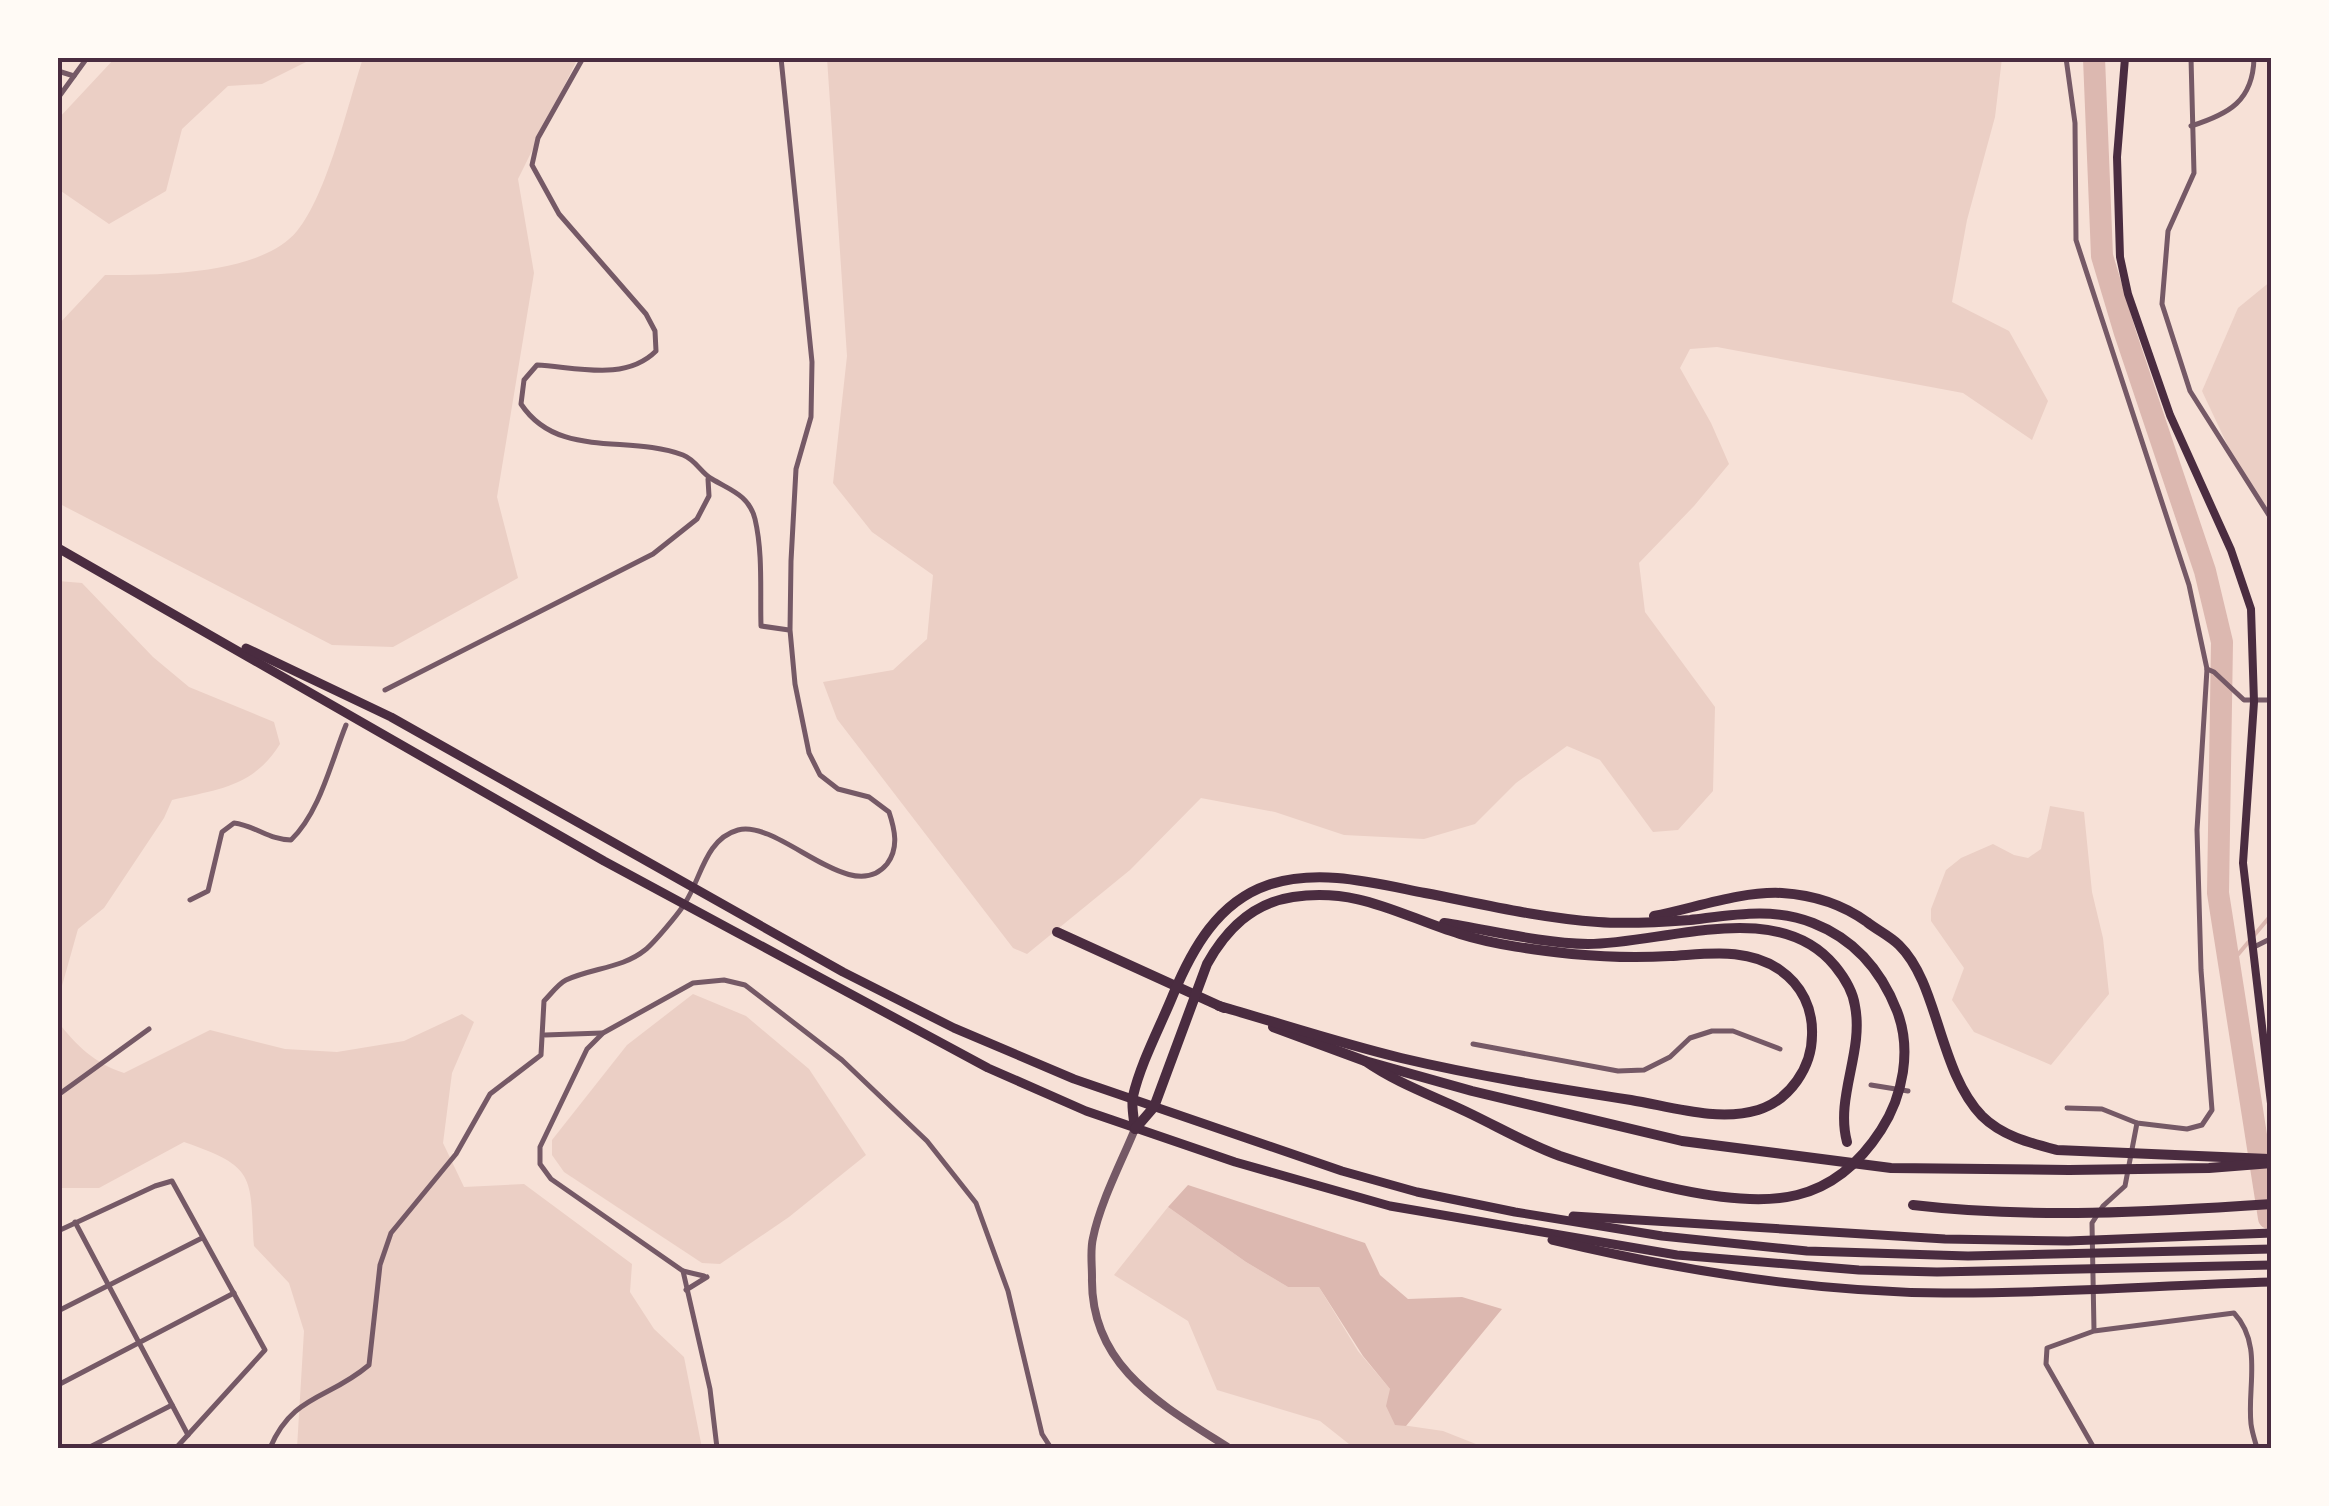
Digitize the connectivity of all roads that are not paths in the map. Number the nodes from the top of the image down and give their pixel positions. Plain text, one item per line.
1 (87, 58) edge
2 (583, 58) edge
3 (781, 58) edge
4 (2066, 58) edge
5 (2126, 58) edge
6 (2191, 58) edge
7 (2254, 58) edge
8 (58, 71) edge
9 (74, 76) junction
10 (58, 98) edge
11 (2192, 126) junction
12 (706, 476) junction
13 (2272, 520) edge
14 (58, 548) edge
15 (163, 606) junction
16 (790, 630) junction
17 (2210, 671) junction
18 (385, 690) dead end
19 (2272, 700) edge
20 (2249, 701) junction
21 (346, 725) dead end
22 (693, 886) junction
23 (190, 900) dead end
24 (685, 904) junction
25 (1422, 919) junction
26 (1634, 920) junction
27 (1057, 932) dead end
28 (2272, 938) edge
29 (2254, 947) junction
30 (1219, 1006) junction
31 (149, 1029) dead end
32 (603, 1033) junction
33 (545, 1035) junction
34 (1473, 1044) dead end
35 (1780, 1049) dead end
36 (1366, 1061) junction
37 (1871, 1085) dead end
38 (1908, 1091) dead end
39 (58, 1096) edge
40 (1132, 1099) junction
41 (1154, 1107) junction
42 (2067, 1108) dead end
43 (2272, 1112) edge
44 (2137, 1123) junction
45 (1134, 1129) junction
46 (1847, 1142) dead end
47 (2272, 1161) edge
48 (1914, 1204) dead end
49 (2272, 1204) edge
50 (1516, 1212) junction
51 (75, 1222) junction
52 (1481, 1223) junction
53 (58, 1230) edge
54 (2272, 1233) edge
55 (203, 1238) junction
56 (2272, 1249) edge
57 (2272, 1265) edge
58 (683, 1271) junction
59 (2272, 1282) edge
60 (109, 1285) junction
61 (686, 1290) junction
62 (234, 1293) junction
63 (58, 1311) edge
64 (2094, 1331) junction
65 (139, 1343) junction
66 (58, 1385) edge
67 (172, 1405) junction
68 (188, 1435) junction
69 (88, 1448) edge
70 (176, 1448) edge
71 (270, 1448) edge
72 (717, 1448) edge
73 (1051, 1448) edge
74 (1229, 1448) edge
75 (2094, 1448) edge
76 (2257, 1448) edge

1 - 9 street
2 - 12 street
3 - 16 street
4 - 17 street
5 - 20 main road
6 - 11 street
7 - 11 street
8 - 9 street
9 - 10 street
11 - 13 street
12 - 16 street
12 - 18 street
14 - 15 highway
15 - 22 highway
15 - 24 highway
16 - 22 street
17 - 20 street
17 - 44 street
19 - 20 street
20 - 29 main road
21 - 23 street
22 - 24 street
22 - 40 highway
24 - 33 street
24 - 45 highway
25 - 30 highway
25 - 41 highway
25 - 46 highway
26 - 36 highway
26 - 40 highway
26 - 47 highway
27 - 30 highway
28 - 29 street
29 - 43 main road
30 - 36 highway
31 - 39 street
32 - 33 street
32 - 58 street
32 - 73 street
33 - 71 street
34 - 35 street
36 - 47 highway
37 - 38 street
40 - 41 highway
40 - 45 highway
41 - 45 highway
41 - 50 highway
42 - 44 street
44 - 64 street
45 - 52 highway
45 - 74 street
48 - 49 highway
50 - 54 highway
50 - 56 highway
51 - 53 street
51 - 55 street
51 - 60 street
52 - 57 highway
52 - 59 highway
55 - 60 street
55 - 62 street
58 - 61 street
58 - 61 street
60 - 63 street
60 - 65 street
61 - 72 street
62 - 65 street
62 - 68 street
64 - 75 street
64 - 76 street
65 - 66 street
65 - 67 street
67 - 68 street
67 - 69 street
68 - 70 street

